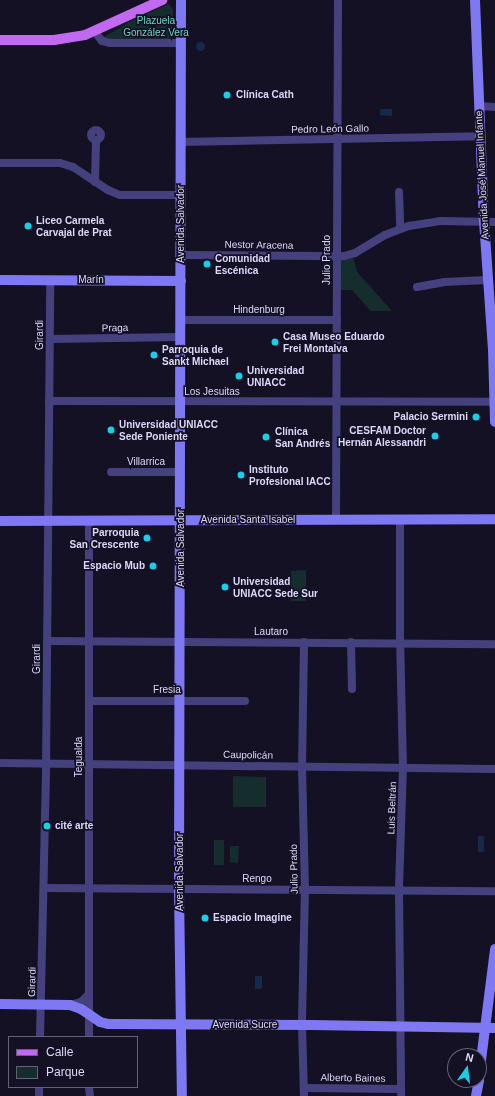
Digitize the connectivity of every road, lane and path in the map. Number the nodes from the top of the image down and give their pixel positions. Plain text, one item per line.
1 (162, 0) edge
2 (181, 0) edge
3 (338, 0) edge
4 (475, 0) edge
5 (95, 32) junction
6 (0, 40) edge
7 (181, 43) junction
8 (479, 106) junction
9 (495, 107) edge
10 (480, 136) junction
11 (338, 138) junction
12 (96, 140) dead end
13 (180, 142) junction
14 (0, 163) edge
15 (95, 182) junction
16 (399, 192) dead end
17 (180, 195) junction
18 (484, 221) junction
19 (495, 222) edge
20 (400, 228) junction
21 (181, 255) junction
22 (337, 256) junction
23 (0, 280) edge
24 (50, 280) junction
25 (488, 280) junction
26 (181, 281) junction
27 (417, 287) dead end
28 (181, 320) junction
29 (337, 320) junction
30 (181, 337) junction
31 (50, 339) junction
32 (494, 343) edge
33 (49, 401) junction
34 (181, 402) junction
35 (336, 402) junction
36 (495, 402) edge
37 (495, 422) edge
38 (111, 472) dead end
39 (180, 472) junction
40 (495, 519) edge
41 (180, 520) junction
42 (336, 520) junction
43 (400, 520) junction
44 (0, 521) edge
45 (48, 521) junction
46 (89, 521) junction
47 (47, 641) junction
48 (89, 641) junction
49 (181, 641) junction
50 (304, 642) junction
51 (351, 642) junction
52 (400, 642) junction
53 (495, 644) edge
54 (352, 689) dead end
55 (181, 700) junction
56 (89, 701) junction
57 (245, 701) dead end
58 (0, 763) edge
59 (46, 763) junction
60 (89, 764) junction
61 (181, 764) junction
62 (302, 766) junction
63 (403, 767) junction
64 (495, 769) edge
65 (89, 887) junction
66 (44, 888) junction
67 (305, 888) junction
68 (180, 889) junction
69 (399, 890) junction
70 (495, 891) edge
71 (495, 950) edge
72 (89, 994) junction
73 (0, 1004) edge
74 (41, 1004) junction
75 (70, 1005) junction
76 (89, 1015) junction
77 (181, 1025) junction
78 (302, 1025) junction
79 (402, 1027) junction
80 (490, 1028) edge
81 (40, 1036) edge
82 (89, 1036) edge
83 (485, 1048) edge
84 (304, 1092) edge
85 (401, 1092) edge
86 (182, 1096) edge

1 - 5 main road
2 - 7 main road, Avenida Salvador
3 - 11 street, Julio Prado
4 - 8 main road, Avenida José Manuel Infante
5 - 6 main road
5 - 7 street
7 - 13 main road, Avenida Salvador
8 - 9 street
8 - 10 main road, Avenida José Manuel Infante
10 - 11 street, Pedro León Gallo
10 - 18 main road, Avenida José Manuel Infante
11 - 13 street, Pedro León Gallo
11 - 22 street, Julio Prado
12 - 15 street
13 - 17 main road, Avenida Salvador
14 - 15 street
15 - 17 street
16 - 20 street
17 - 21 main road, Avenida Salvador
18 - 19 street, Nestor Aracena
18 - 20 street, Nestor Aracena
18 - 25 main road, Avenida José Manuel Infante
20 - 22 street, Nestor Aracena
21 - 22 street, Nestor Aracena
21 - 26 main road, Avenida Salvador
22 - 29 street, Julio Prado
23 - 24 main road, Marín
24 - 26 main road, Marín
24 - 31 street, Girardi
25 - 27 street
25 - 32 main road, Avenida José Manuel Infante
26 - 28 main road, Avenida Salvador
28 - 29 street, Hindenburg
28 - 30 main road, Avenida Salvador
29 - 35 street, Julio Prado
30 - 31 street, Praga
30 - 34 main road, Avenida Salvador
31 - 33 street, Girardi
32 - 36 main road, Avenida José Manuel Infante
33 - 34 street, Los Jesuitas
33 - 45 street, Girardi
34 - 35 street, Los Jesuitas
34 - 39 main road, Avenida Salvador
35 - 36 street, Los Jesuitas
35 - 42 street, Julio Prado
36 - 37 main road, Avenida José Manuel Infante
38 - 39 street, Villarrica
39 - 41 main road, Avenida Salvador
40 - 43 main road, Avenida Santa Isabel
41 - 42 main road, Avenida Santa Isabel
41 - 46 main road, Avenida Santa Isabel
41 - 49 main road, Avenida Salvador
42 - 43 main road, Avenida Santa Isabel
43 - 52 street, Luis Beltrán
44 - 45 main road, Avenida Santa Isabel
45 - 46 main road, Avenida Santa Isabel
45 - 47 street, Girardi
46 - 48 street, Tegualda
47 - 48 street, Lautaro
47 - 59 street, Girardi
48 - 49 street, Lautaro
48 - 56 street, Tegualda
49 - 50 street, Lautaro
49 - 55 main road, Avenida Salvador
50 - 51 street, Lautaro
50 - 62 street, Julio Prado
51 - 52 street, Lautaro
51 - 54 street
52 - 53 street, Lautaro
52 - 63 street, Luis Beltrán
55 - 56 street, Fresia
55 - 57 street, Fresia
55 - 61 main road, Avenida Salvador
56 - 60 street, Tegualda
58 - 59 street, Caupolicán
59 - 60 street, Caupolicán
59 - 66 street, Girardi
60 - 61 street, Caupolicán
60 - 65 street, Tegualda
61 - 62 street, Caupolicán
61 - 68 main road, Avenida Salvador
62 - 63 street, Caupolicán
62 - 67 street, Julio Prado
63 - 64 street, Caupolicán
63 - 69 street, Luis Beltrán
65 - 66 street, Rengo
65 - 68 street, Rengo
65 - 72 street, Tegualda
66 - 74 street, Girardi
67 - 68 street, Rengo
67 - 69 street, Rengo
67 - 78 street, Julio Prado
68 - 77 main road, Avenida Salvador
69 - 70 street, Rengo
69 - 79 street, Luis Beltrán
71 - 80 main road
72 - 75 street
72 - 76 street, Tegualda
73 - 74 main road, Avenida Sucre
74 - 75 main road, Avenida Sucre
74 - 81 street, Girardi
75 - 76 main road, Avenida Sucre
76 - 77 main road, Avenida Sucre
76 - 82 street, Tegualda
77 - 78 main road, Avenida Sucre
77 - 86 main road, Avenida Salvador
78 - 79 main road, Avenida Sucre
78 - 84 street, Julio Prado
79 - 80 main road, Avenida Sucre
79 - 85 street, Luis Beltrán
80 - 83 main road
84 - 85 street, Alberto Baines

